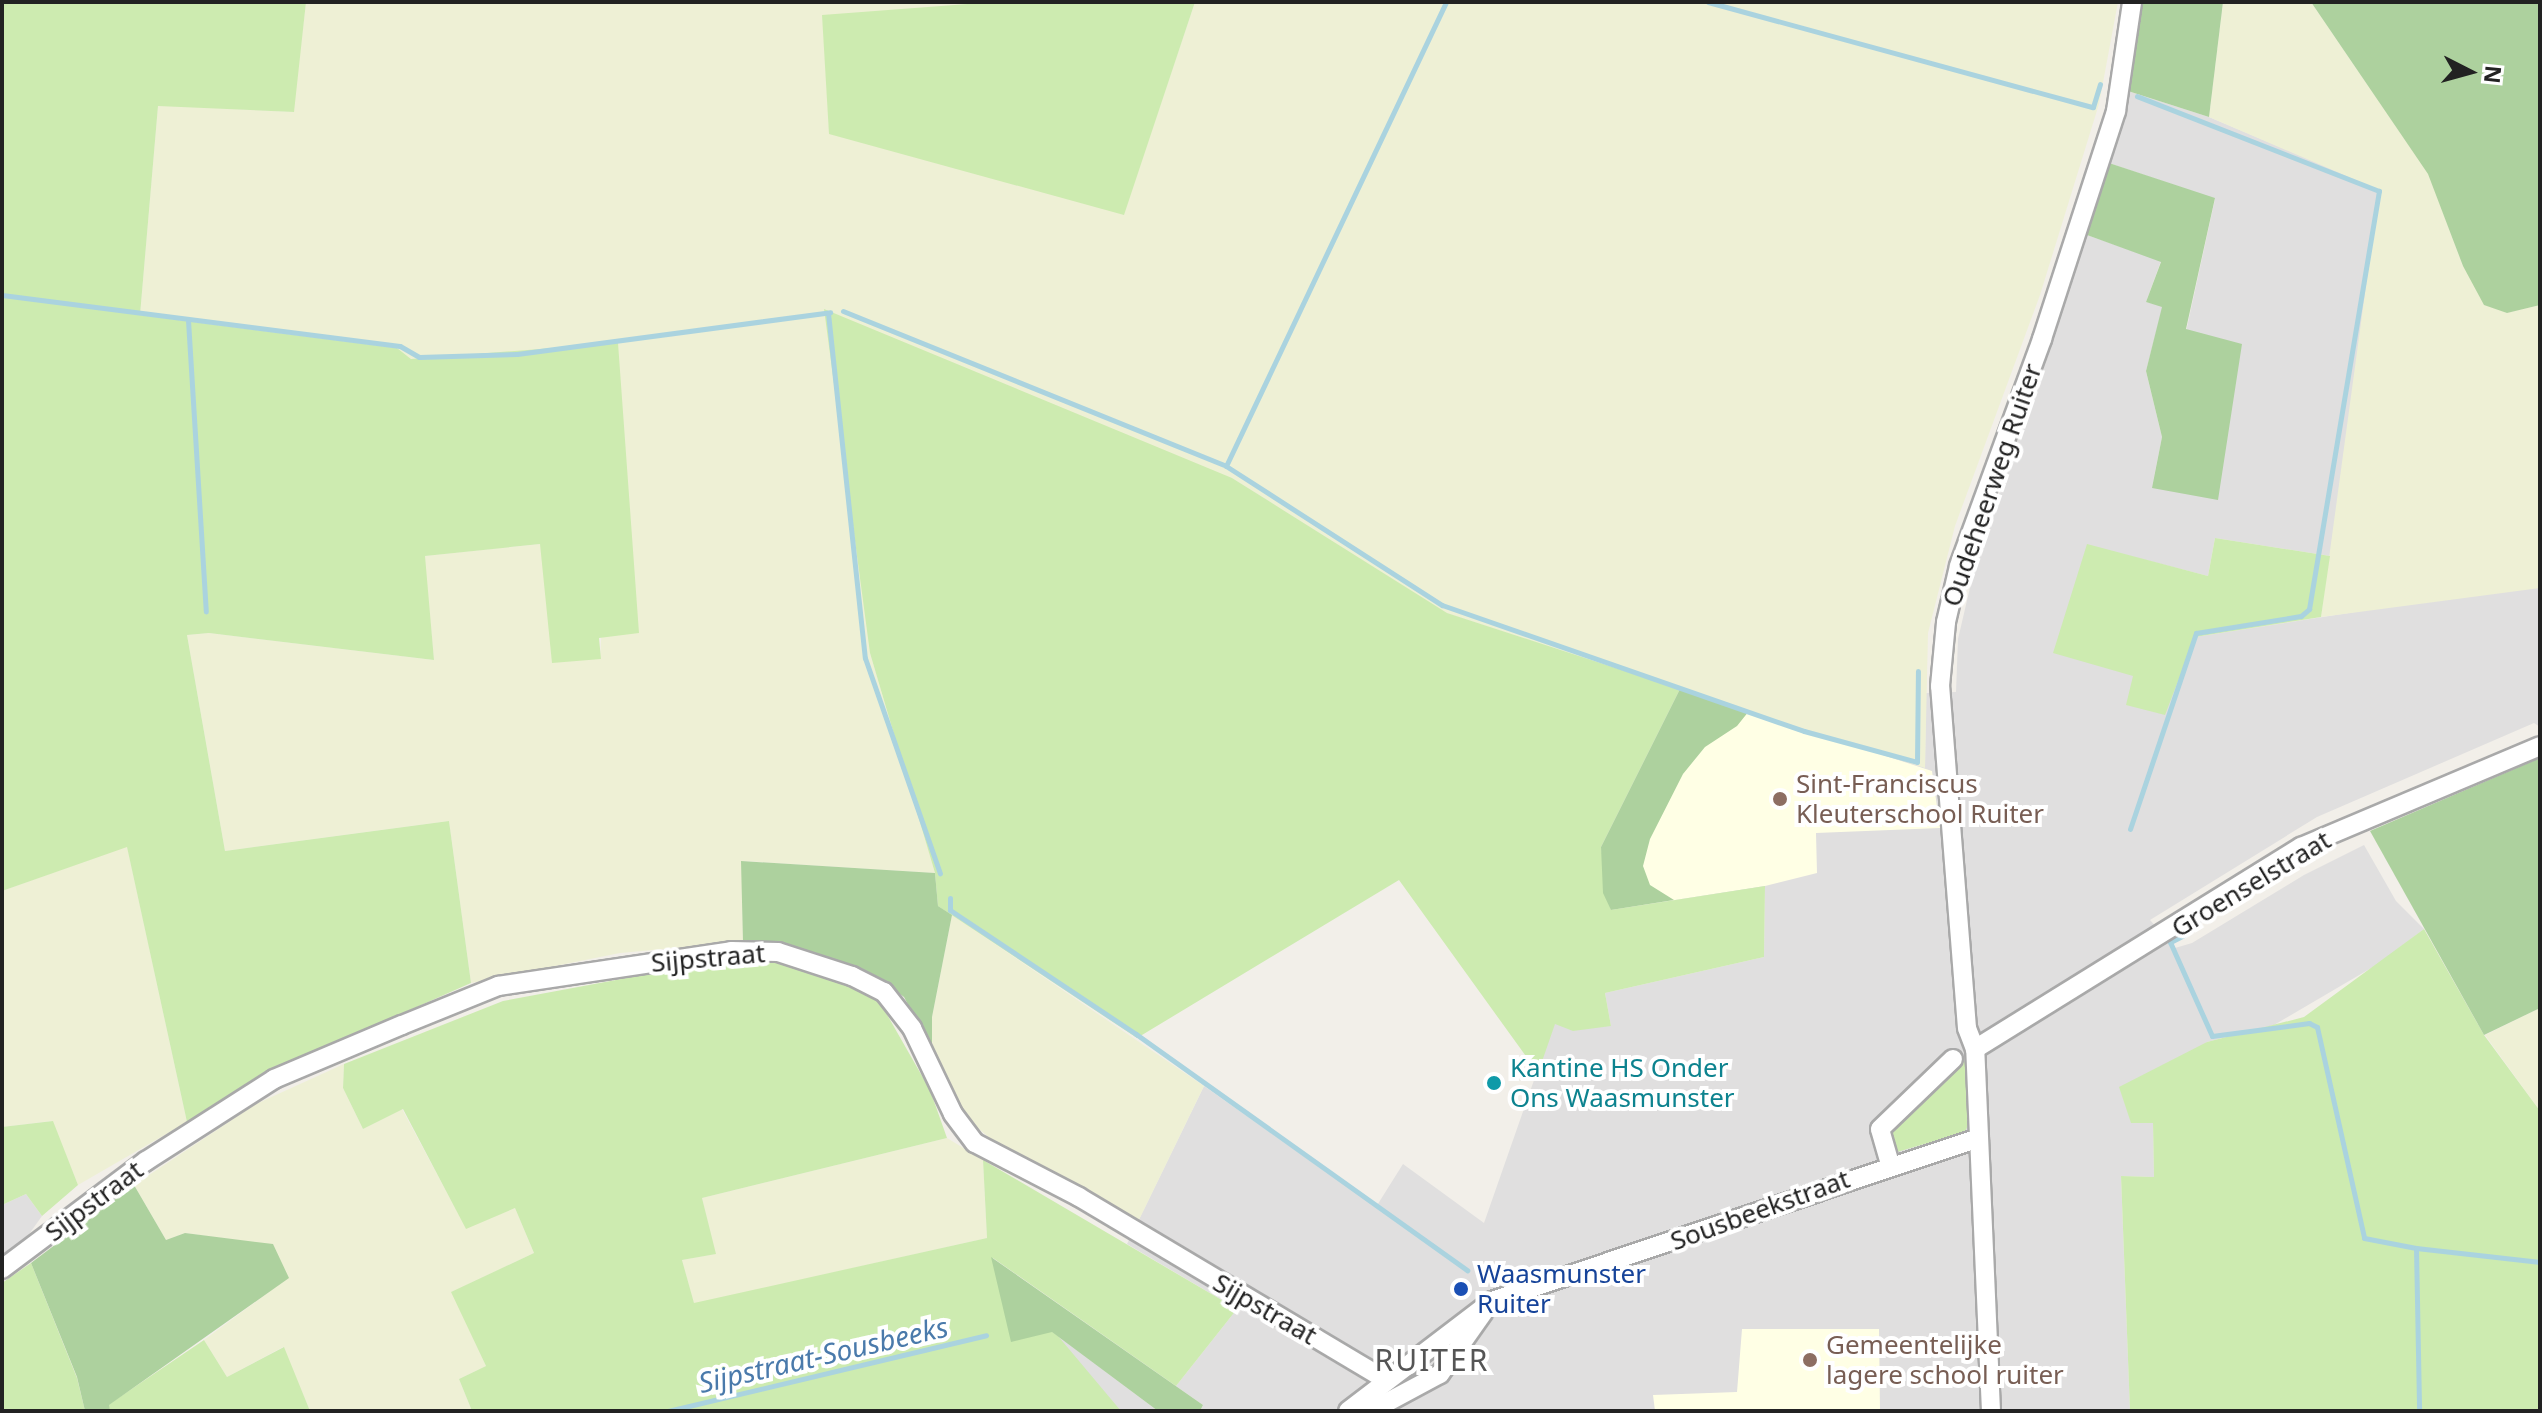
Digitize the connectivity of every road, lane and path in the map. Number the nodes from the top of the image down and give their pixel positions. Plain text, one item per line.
1 (2132, 2) edge
2 (2540, 746) edge
3 (1975, 1049) junction
4 (1953, 1059) dead end
5 (1976, 1139) junction
6 (1890, 1164) junction
7 (2, 1269) edge
8 (1492, 1301) junction
9 (1384, 1379) junction
10 (1354, 1410) edge
11 (1371, 1411) edge
12 (1991, 1411) edge

1 - 3 street, Oudeheerweg Ruiter
2 - 3 street, Groenselstraat
3 - 5 street, Oudeheerweg Ruiter
4 - 6 street
5 - 6 street, Sousbeekstraat
5 - 12 street, Oudeheerweg Ruiter
6 - 8 street, Sousbeekstraat
7 - 9 street, Sijpstraat
8 - 9 street, Sousbeekstraat
8 - 11 street
9 - 10 street, Sousbeekstraat

